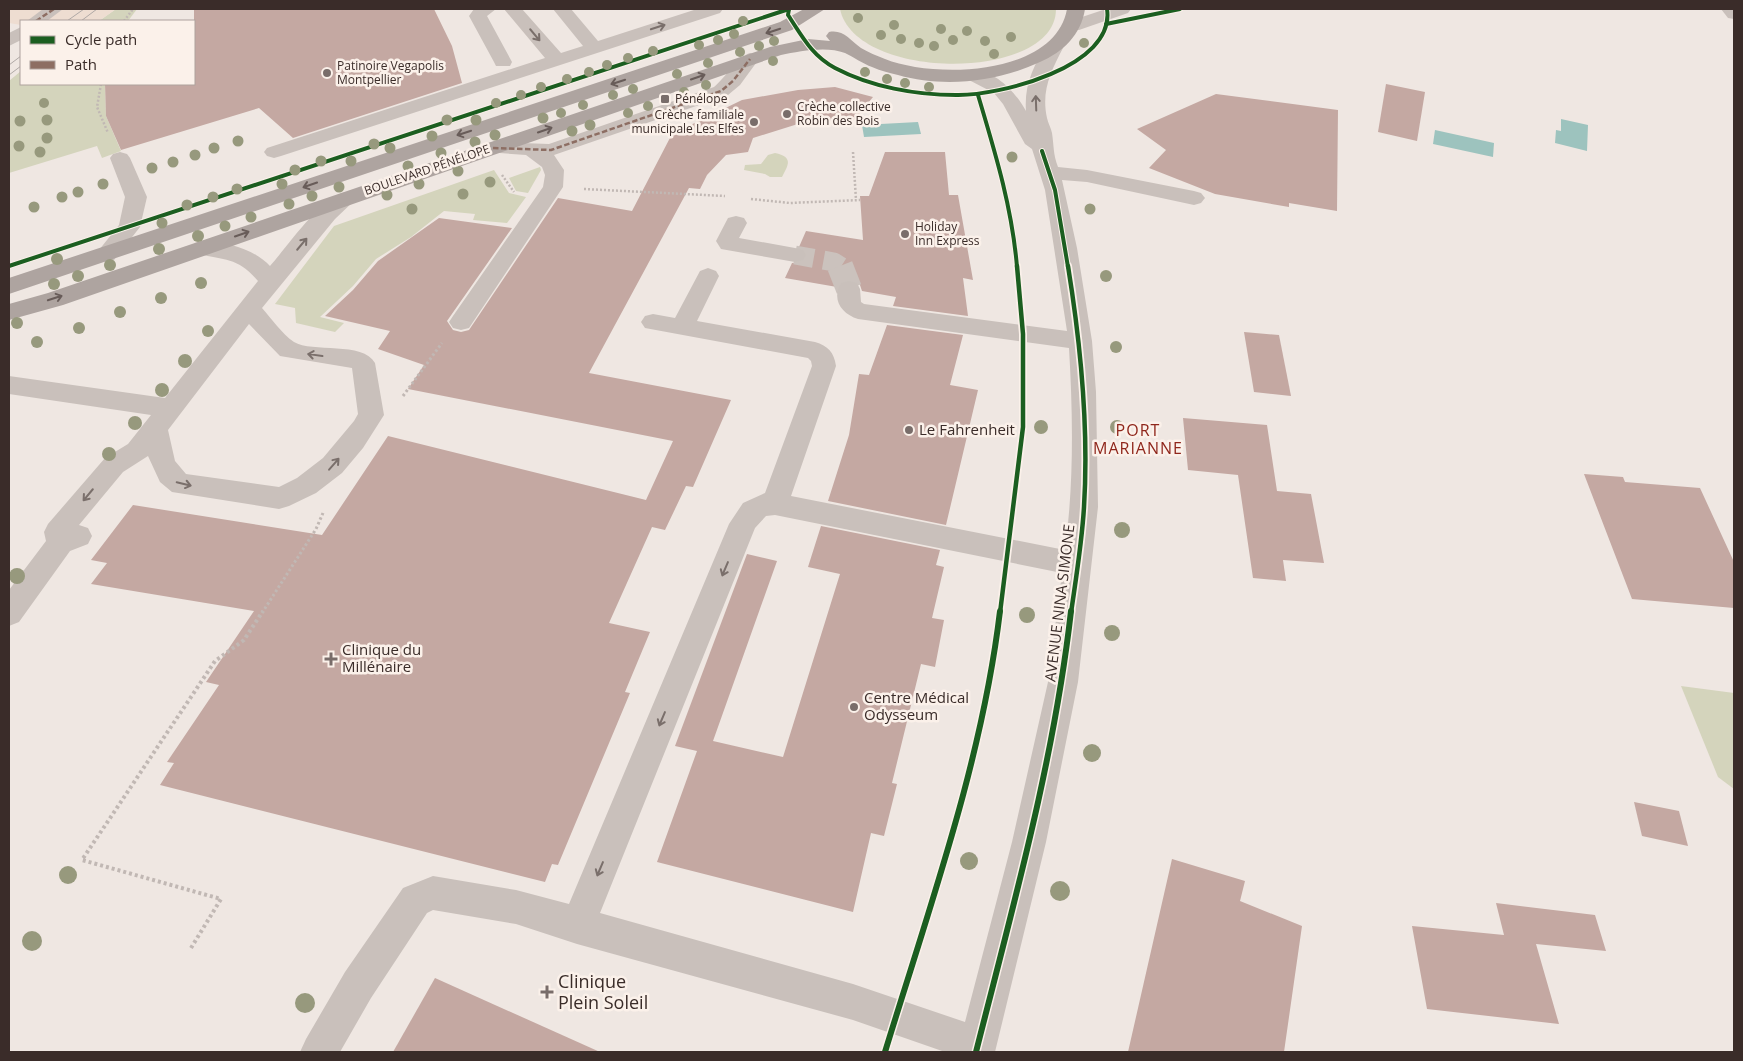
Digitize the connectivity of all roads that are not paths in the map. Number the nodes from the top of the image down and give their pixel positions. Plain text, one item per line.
1 (54, 9) edge
2 (487, 9) edge
3 (513, 9) edge
4 (562, 9) edge
5 (714, 9) edge
6 (816, 9) edge
7 (822, 9) edge
8 (1122, 9) edge
9 (1730, 9) edge
10 (1734, 14) edge
11 (1074, 17) edge
12 (38, 20) edge
13 (20, 33) edge
14 (9, 41) edge
15 (595, 48) junction
16 (848, 48) junction
17 (1054, 48) junction
18 (750, 59) junction
19 (557, 60) junction
20 (503, 62) dead end
21 (974, 75) junction
22 (493, 148) junction
23 (533, 151) junction
24 (274, 152) dead end
25 (120, 158) dead end
26 (1046, 162) junction
27 (1194, 198) dead end
28 (345, 199) junction
29 (736, 223) dead end
30 (203, 248) junction
31 (106, 255) junction
32 (795, 255) tunnel mouth
33 (708, 276) dead end
34 (270, 281) junction
35 (9, 286) edge
36 (849, 289) tunnel mouth
37 (249, 308) junction
38 (9, 312) edge
39 (461, 322) dead end
40 (654, 322) dead end
41 (682, 328) junction
42 (1080, 341) junction
43 (9, 384) edge
44 (171, 408) junction
45 (154, 430) junction
46 (775, 504) junction
47 (1077, 564) junction
48 (9, 613) edge
49 (577, 926) junction
50 (977, 1048) edge
51 (319, 1052) edge

1 - 12 street
2 - 20 street
3 -> 19 street
4 - 15 street
15 -> 5 street
6 -> 31 main road, BOULEVARD PÉNÉLOPE
7 - 16 main road
8 - 11 street
9 - 10 street
11 - 17 main road
13 - 14 street
15 - 19 street
16 - 18 main road, BOULEVARD PÉNÉLOPE
16 - 21 main road
17 - 21 main road
26 -> 17 street, AVENUE NINA SIMONE
22 -> 18 main road, BOULEVARD PÉNÉLOPE
18 - 23 street
19 - 24 street
21 - 26 street, AVENUE NINA SIMONE
22 - 23 street
22 - 28 main road, BOULEVARD PÉNÉLOPE
23 - 39 street
25 - 31 street
26 - 27 street
26 - 42 street, AVENUE NINA SIMONE
30 -> 28 main road, BOULEVARD PÉNÉLOPE
34 -> 28 street
29 - 32 street
30 - 34 street
38 -> 30 main road, BOULEVARD PÉNÉLOPE
31 - 35 main road, BOULEVARD PÉNÉLOPE
33 - 41 street
34 - 37 street
36 - 42 street
37 - 44 street
45 -> 37 street
40 - 41 street
41 - 46 street
42 - 47 street, AVENUE NINA SIMONE
43 - 44 street
44 - 45 street
45 - 48 street
46 - 47 street
46 -> 49 street
47 - 50 street, AVENUE NINA SIMONE
49 - 50 street
49 - 51 street

